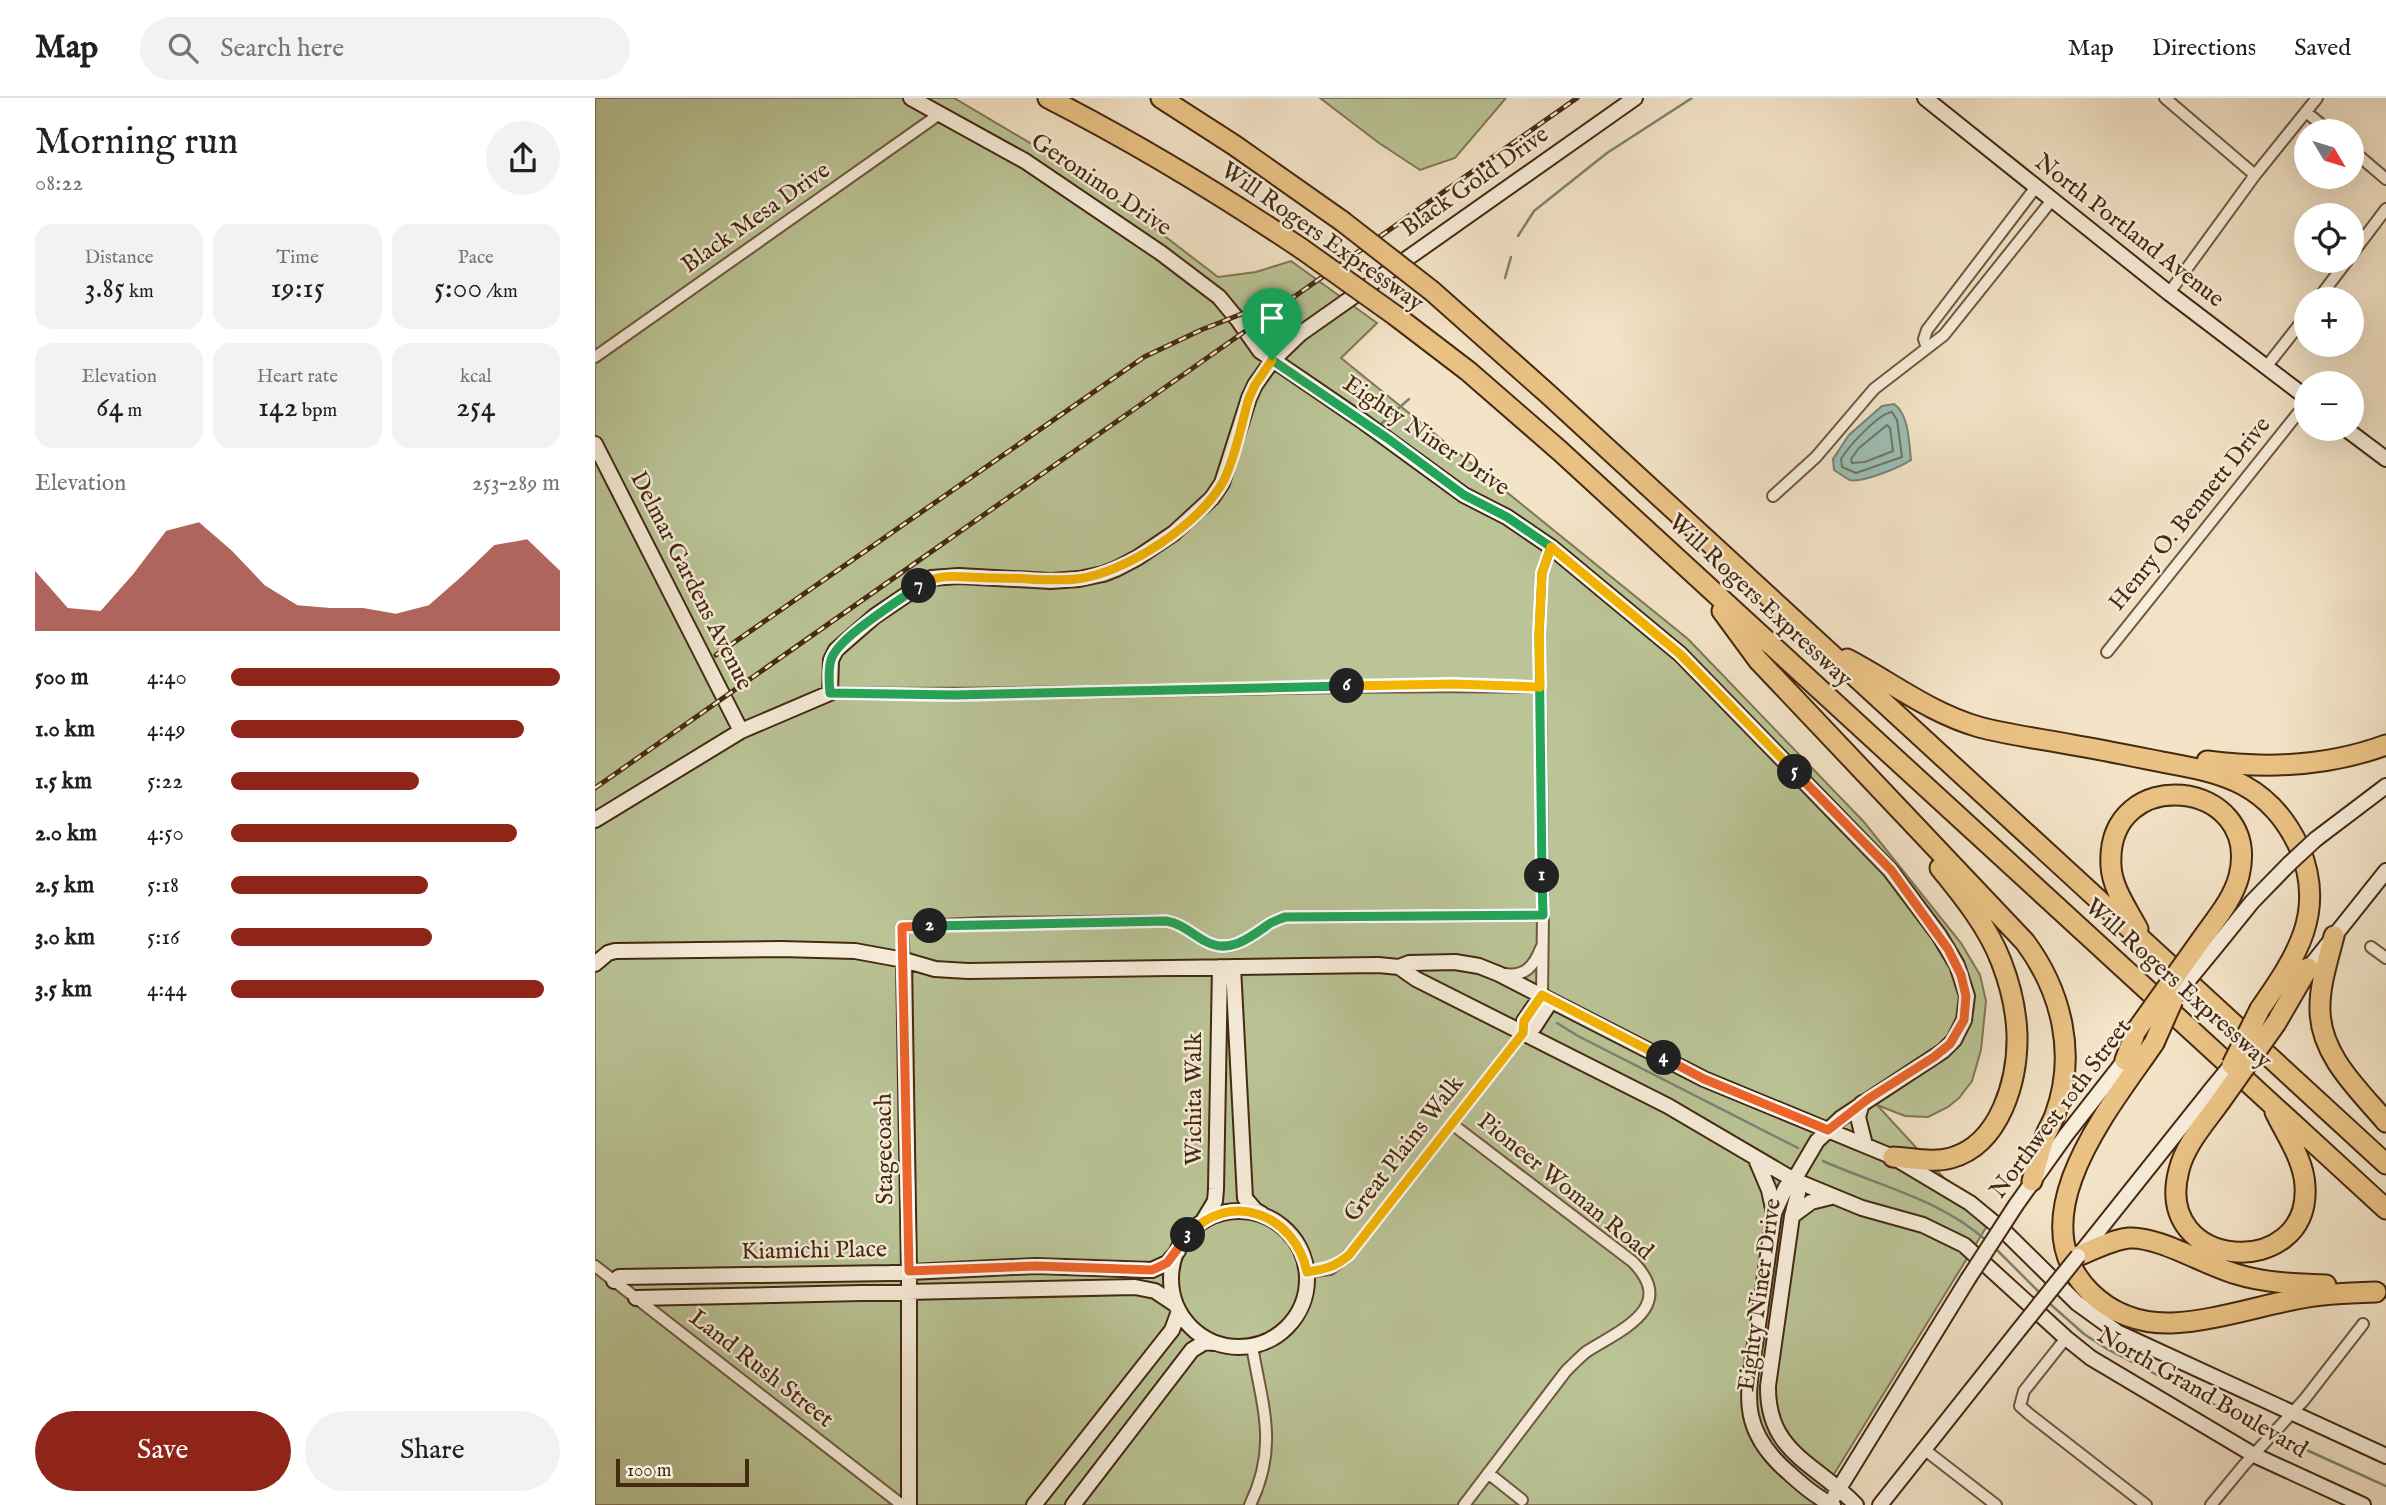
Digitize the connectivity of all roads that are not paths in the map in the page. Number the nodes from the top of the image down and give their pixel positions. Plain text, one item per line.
1 (911, 98) edge
2 (1048, 98) edge
3 (1161, 98) edge
4 (1635, 98) edge
5 (1924, 98) edge
6 (2165, 98) edge
7 (2317, 98) edge
8 (2306, 112) junction
9 (941, 113) junction
10 (2314, 119) edge
11 (2364, 160) edge
12 (2255, 175) junction
13 (2386, 179) edge
14 (2036, 187) junction
15 (2052, 200) junction
16 (2386, 209) edge
17 (2364, 238) edge
18 (1992, 245) junction
19 (2007, 257) junction
20 (2338, 273) edge
21 (2327, 287) edge
22 (1957, 291) junction
23 (2169, 293) junction
24 (1971, 301) junction
25 (2294, 332) edge
26 (1248, 333) joint
27 (1927, 348) junction
28 (595, 357) edge
29 (1272, 360) junction
30 (2266, 368) junction
31 (2294, 390) edge
32 (2294, 416) edge
33 (2362, 441) edge
34 (595, 444) edge
35 (2386, 459) edge
36 (1773, 496) dead end
37 (1551, 547) junction
38 (1695, 574) junction
39 (1823, 647) junction
40 (2107, 652) dead end
41 (1540, 687) junction
42 (830, 693) junction
43 (743, 727) junction
44 (2386, 745) edge
45 (2091, 748) junction
46 (2386, 786) edge
47 (1903, 812) junction
48 (595, 820) edge
49 (2386, 871) edge
50 (1543, 915) junction
51 (2334, 936) junction
52 (1543, 942) junction
53 (2145, 943) junction
54 (2207, 945) junction
55 (2371, 947) dead end
56 (2386, 958) edge
57 (597, 959) edge
58 (904, 960) junction
59 (1226, 967) junction
60 (1399, 967) junction
61 (2308, 968) joint
62 (1499, 974) junction
63 (1542, 995) junction
64 (2172, 1000) joint
65 (2269, 1016) junction
66 (1523, 1033) junction
67 (2145, 1036) junction
68 (2125, 1060) joint
69 (2232, 1065) joint
70 (2215, 1097) junction
71 (2270, 1102) junction
72 (1862, 1103) junction
73 (2386, 1122) edge
74 (1452, 1124) junction
75 (1828, 1130) junction
76 (1865, 1144) junction
77 (1755, 1157) junction
78 (1893, 1157) junction
79 (2386, 1164) edge
80 (1794, 1180) junction
81 (2032, 1181) junction
82 (1832, 1197) junction
83 (2386, 1209) edge
84 (1774, 1213) junction
85 (1266, 1216) junction
86 (1792, 1216) junction
87 (1198, 1225) junction
88 (2087, 1249) junction
89 (1178, 1251) junction
90 (595, 1266) edge
91 (909, 1271) junction
92 (1307, 1272) junction
93 (614, 1281) junction
94 (908, 1291) junction
95 (2381, 1293) edge
96 (636, 1298) junction
97 (1178, 1308) junction
98 (2363, 1324) dead end
99 (2066, 1338) junction
100 (1214, 1343) junction
101 (1252, 1346) junction
102 (2292, 1414) junction
103 (1925, 1450) junction
104 (2254, 1455) junction
105 (2386, 1456) edge
106 (1488, 1473) junction
107 (1840, 1488) junction
108 (1522, 1500) dead end
109 (902, 1505) edge
110 (909, 1505) edge
111 (1034, 1505) edge
112 (1073, 1505) edge
113 (1250, 1505) edge
114 (1464, 1505) edge
115 (1830, 1505) edge
116 (1856, 1505) edge
117 (1880, 1505) edge
118 (1996, 1505) edge
119 (2146, 1505) edge
120 (2212, 1505) edge
121 (2363, 1505) edge

1 - 9 street, Geronimo Drive
2 - 38 highway, Will Rogers Expressway, bridge
3 - 39 highway, Will Rogers Expressway, bridge
4 - 29 street, Black Gold Drive
5 - 14 street, North Portland Avenue
6 - 12 street
7 - 8 street
8 - 10 street
8 - 12 street
9 - 26 street, Geronimo Drive
9 - 28 street, Black Mesa Drive
11 - 13 street
12 - 23 street
14 - 15 street, North Portland Avenue
14 - 18 street
15 - 19 street
15 - 23 street, North Portland Avenue
16 - 17 street
18 - 19 street
18 - 22 street
19 - 24 street
20 - 21 street
22 - 24 street
22 - 27 street
23 - 30 street, North Portland Avenue
24 - 27 street
25 - 30 street
26 - 29 street, Eighty Niner Drive
27 - 36 street
29 - 37 street, Eighty Niner Drive
29 - 42 street, Black Gold Drive
30 - 31 street, North Portland Avenue
32 - 40 street, Henry O. Bennett Drive
33 - 35 street
34 - 43 street, Delmar Gardens Avenue
37 - 41 street
37 - 72 street, Eighty Niner Drive
38 - 47 highway
38 - 71 highway, Will Rogers Expressway
39 - 45 highway
39 - 53 highway, Will Rogers Expressway
41 - 42 street
41 - 50 street
42 - 43 street
43 - 48 street
44 - 45 highway
45 - 65 highway
46 - 54 street, bridge
47 - 78 highway
47 - 81 highway
49 - 51 street
50 - 52 street
50 - 58 street
51 - 61 street
51 - 73 highway
52 - 62 street
52 - 63 street
53 - 54 highway
53 - 79 highway, Will Rogers Expressway
54 - 64 street, bridge
54 - 67 highway, bridge
55 - 56 street
57 - 58 street, North Grand Boulevard
58 - 59 street, North Grand Boulevard
58 - 91 street, Stagecoach
59 - 60 street, North Grand Boulevard
59 - 85 street, Wichita Walk
59 - 87 street, Wichita Walk
60 - 62 street, North Grand Boulevard
60 - 66 street, North Grand Boulevard
61 - 65 highway
62 - 63 street, North Grand Boulevard
63 - 66 street, Great Plains Walk
63 - 75 street, North Grand Boulevard
64 - 67 highway, bridge
65 - 69 highway, bridge
65 - 70 highway, bridge
66 - 74 street, Great Plains Walk
66 - 77 street, North Grand Boulevard
67 - 68 highway
67 - 95 highway
68 - 81 street, Northwest 10th Street
69 - 70 street, bridge
70 - 71 highway
70 - 88 street
71 - 83 highway, Will Rogers Expressway
72 - 75 street, Eighty Niner Drive
72 - 76 street
74 - 92 street, Great Plains Walk
74 - 106 street, Pioneer Woman Road
75 - 76 street, North Grand Boulevard
75 - 80 street, Eighty Niner Drive
76 - 78 street, North Grand Boulevard
77 - 80 street, North Grand Boulevard
77 - 84 street
78 - 102 street, North Grand Boulevard
80 - 82 street, North Grand Boulevard
80 - 84 street, Eighty Niner Drive
80 - 86 street, Eighty Niner Drive
81 - 107 street, Northwest 10th Street, bridge
82 - 86 street
82 - 99 street, North Grand Boulevard
84 - 115 street, Eighty Niner Drive
85 - 87 street
85 - 92 street
86 - 107 street, Eighty Niner Drive
87 - 89 street
88 - 95 highway
88 - 103 street, bridge
89 - 91 street, Kiamichi Place
89 - 97 street
90 - 93 street, Land Rush Street
91 - 93 street, Kiamichi Place
91 - 94 street, Stagecoach
92 - 101 street
93 - 96 street, Land Rush Street
94 - 96 street, Kiamichi Place
94 - 97 street, Kiamichi Place
94 - 110 street, Stagecoach
96 - 109 street, Land Rush Street
97 - 100 street
97 - 111 street
98 - 102 street
99 - 104 street, North Grand Boulevard
99 - 119 street
100 - 101 street
100 - 112 street
101 - 113 street
102 - 104 street
102 - 105 street, North Grand Boulevard
103 - 117 street
103 - 118 street
104 - 120 street
104 - 121 street, North Grand Boulevard
106 - 108 street
106 - 114 street, Pioneer Woman Road
107 - 115 street, Northwest 10th Street
107 - 116 street, Eighty Niner Drive

